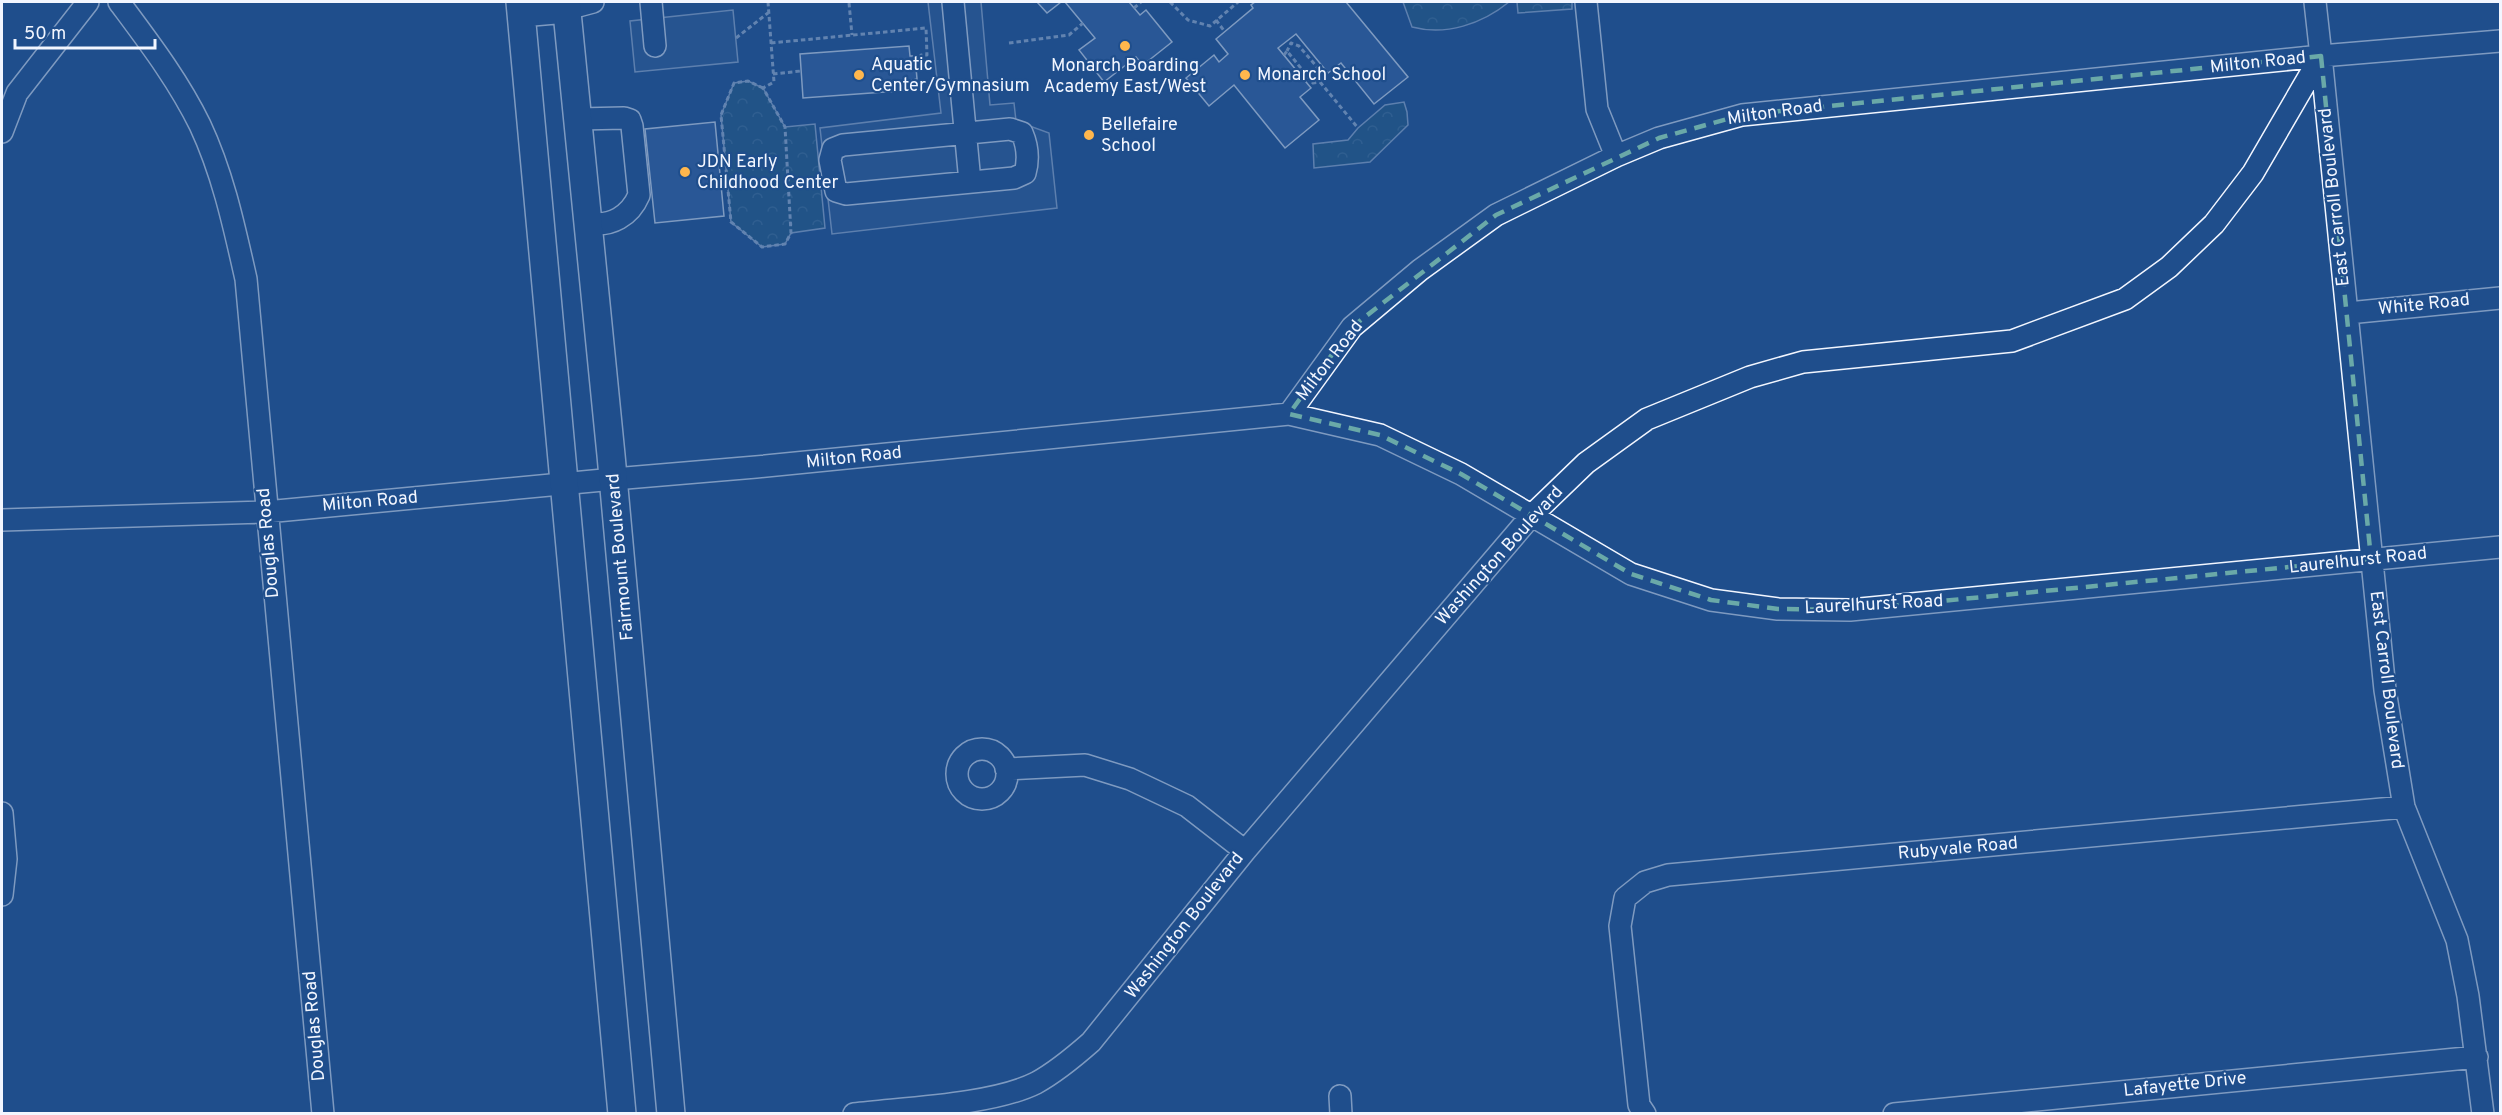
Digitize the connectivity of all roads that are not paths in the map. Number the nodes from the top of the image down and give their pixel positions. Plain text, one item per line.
1 (88, 2) edge
2 (119, 2) edge
3 (593, 2) edge
4 (651, 2) edge
5 (953, 2) edge
6 (1586, 2) edge
7 (2315, 2) edge
8 (567, 5) edge
9 (520, 7) edge
10 (2500, 41) edge
11 (656, 46) dead end
12 (2321, 56) junction
13 (578, 119) junction
14 (2, 132) edge
15 (966, 133) junction
16 (1616, 156) junction
17 (970, 182) junction
18 (589, 223) junction
19 (2500, 298) edge
20 (2348, 313) junction
21 (1289, 414) junction
22 (614, 479) junction
23 (564, 484) junction
24 (266, 512) junction
25 (1532, 515) junction
26 (2, 520) edge
27 (2500, 547) edge
28 (2371, 559) junction
29 (1006, 769) dead end
30 (2404, 807) junction
31 (2, 813) edge
32 (1245, 851) junction
33 (2, 895) edge
34 (2477, 1057) junction
35 (323, 1113) edge
36 (622, 1113) edge
37 (671, 1113) edge
38 (854, 1113) edge
39 (1645, 1113) edge
40 (1894, 1113) edge
41 (2483, 1113) edge

1 - 14 street
2 - 24 street, Douglas Road
3 - 8 street
4 - 11 street
5 - 15 street
6 - 16 street
7 - 12 street
8 - 9 main road
8 - 13 main road, Fairmount Boulevard
9 - 23 main road
10 - 12 street, Milton Road
12 - 16 street, Milton Road
12 - 20 street, East Carroll Boulevard
12 - 25 street, Washington Boulevard
13 - 18 main road, Fairmount Boulevard
13 - 18 street
15 - 17 street
15 - 17 street
15 - 17 street
16 - 21 street, Milton Road
18 - 22 main road, Fairmount Boulevard
19 - 20 street, White Road
20 - 28 street, East Carroll Boulevard
21 - 22 street, Milton Road
21 - 25 street, Laurelhurst Road
22 - 23 street, Milton Road
22 - 37 main road, Fairmount Boulevard
23 - 24 street, Milton Road
23 - 36 main road
24 - 26 street, Milton Road
24 - 35 street, Douglas Road
25 - 28 street, Laurelhurst Road
25 - 32 street, Washington Boulevard
27 - 28 street, Laurelhurst Road
28 - 30 street, East Carroll Boulevard
29 - 32 street
30 - 34 street, East Carroll Boulevard
30 - 39 street, Rubyvale Road
31 - 33 street
32 - 38 street, Washington Boulevard
34 - 40 street, Lafayette Drive
34 - 41 street, East Carroll Boulevard

